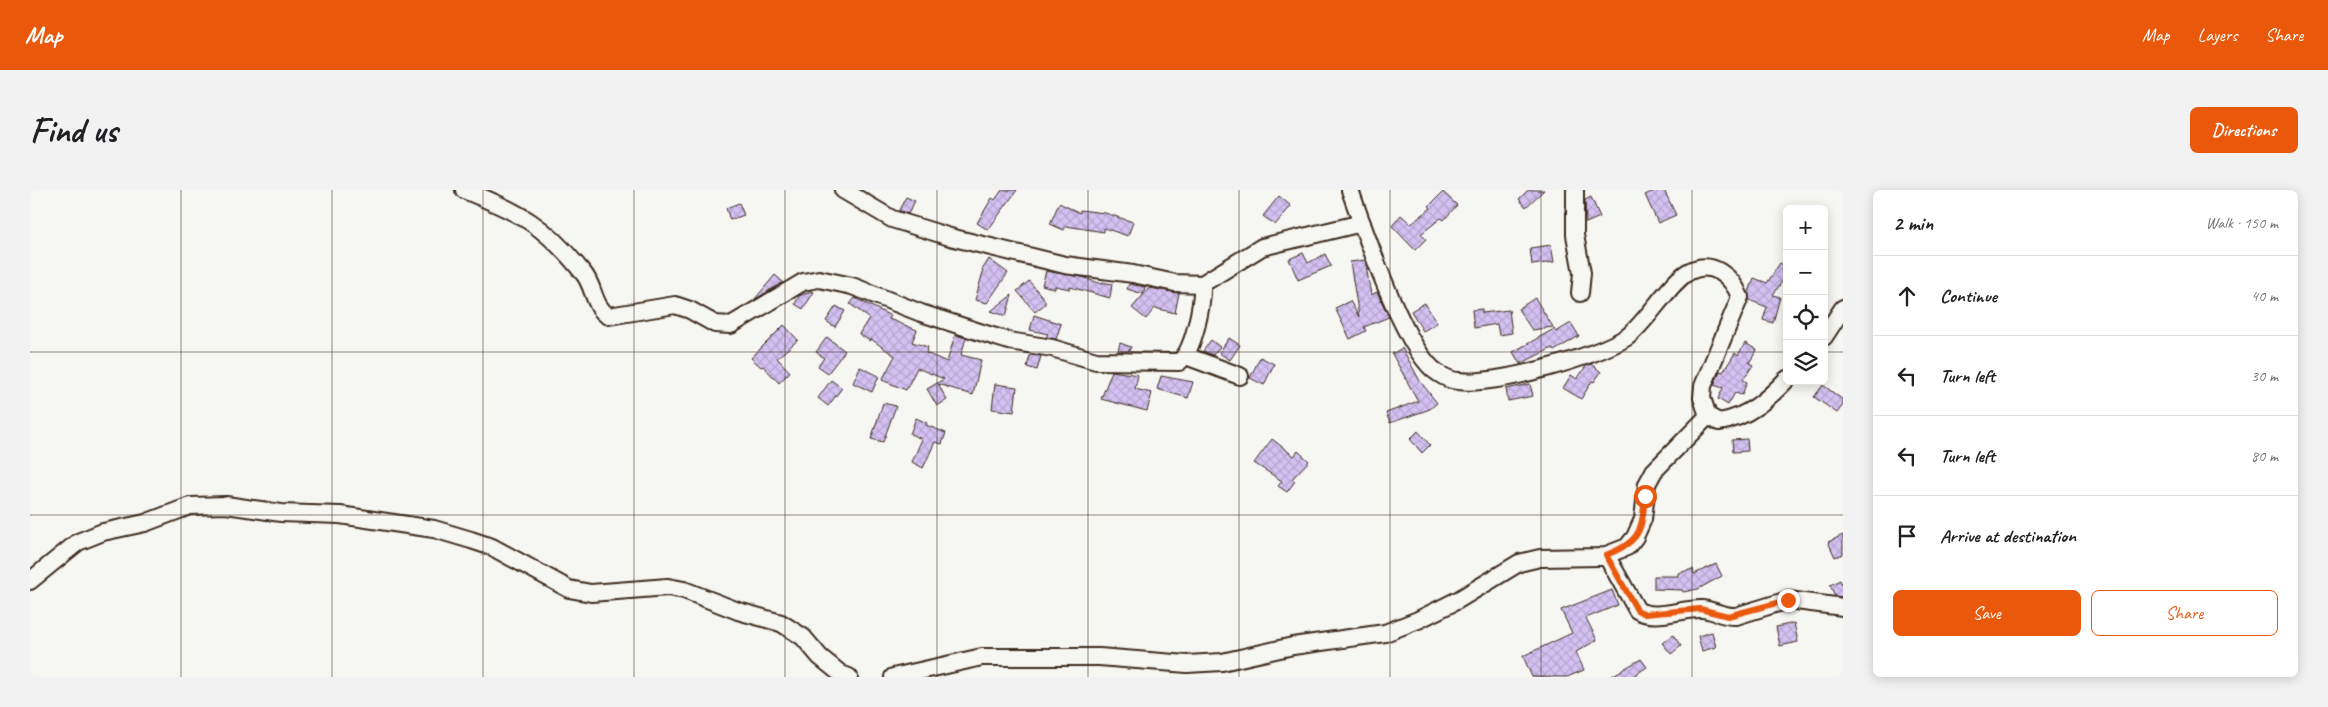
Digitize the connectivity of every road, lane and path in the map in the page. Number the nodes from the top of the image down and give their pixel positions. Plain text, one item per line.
1 (464, 190) edge
2 (843, 190) edge
3 (1350, 190) edge
4 (1575, 190) edge
5 (1362, 223) junction
6 (1202, 284) junction
7 (1580, 294) dead end
8 (1843, 308) edge
9 (1828, 331) edge
10 (1186, 356) junction
11 (1240, 376) dead end
12 (1783, 383) edge
13 (1708, 416) junction
14 (1606, 555) junction
15 (30, 581) edge
16 (1843, 607) edge
17 (849, 677) edge
18 (893, 677) edge

1 - 10 street
2 - 6 street
3 - 5 street
4 - 7 street
5 - 6 street
5 - 13 street
6 - 10 street
8 - 9 street
10 - 11 street
12 - 13 street
13 - 14 street
14 - 16 street
14 - 18 street
15 - 17 street

